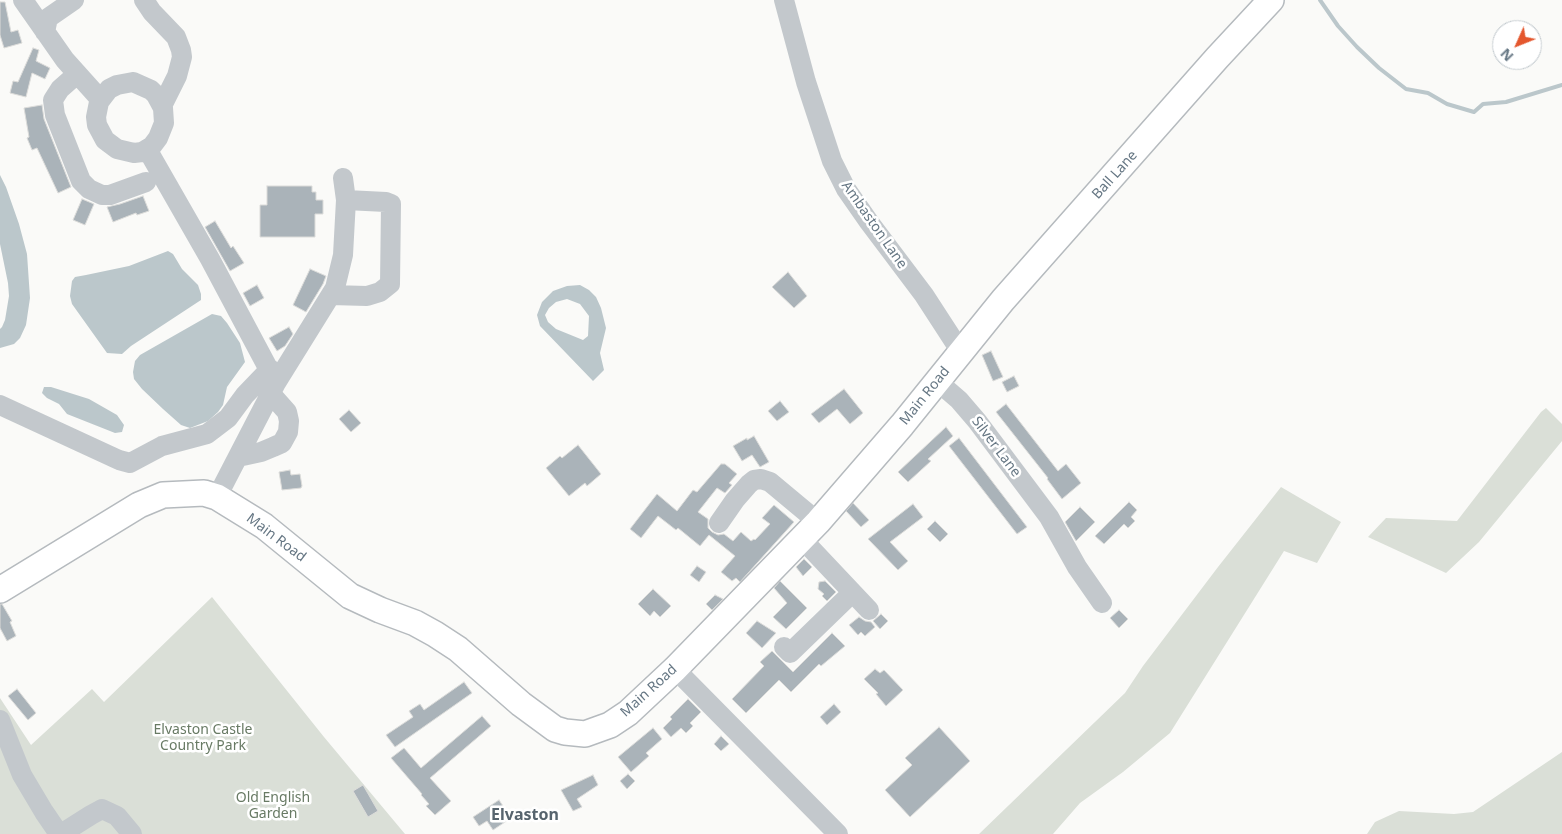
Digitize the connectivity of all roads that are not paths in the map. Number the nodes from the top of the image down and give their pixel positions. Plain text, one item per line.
1 (23, 0) edge
2 (74, 0) edge
3 (144, 0) edge
4 (784, 0) edge
5 (1271, 0) edge
6 (45, 32) junction
7 (77, 74) junction
8 (100, 99) junction
9 (162, 106) junction
10 (147, 149) junction
11 (343, 178) dead end
12 (146, 182) dead end
13 (346, 200) junction
14 (332, 295) junction
15 (961, 352) junction
16 (937, 381) junction
17 (272, 382) junction
18 (0, 405) edge
19 (238, 457) junction
20 (217, 497) junction
21 (719, 522) dead end
22 (810, 530) junction
23 (0, 590) edge
24 (1102, 603) dead end
25 (784, 646) dead end
26 (675, 669) junction
27 (0, 720) edge
28 (60, 834) edge
29 (132, 834) edge
30 (838, 834) edge

1 - 6 street
2 - 6 street
3 - 9 street
4 - 15 street, Ambaston Lane
5 - 15 main road, Ball Lane
6 - 7 street
7 - 8 street
7 - 12 street
8 - 9 street
8 - 10 street
9 - 10 street
10 - 17 street
11 - 13 street
13 - 14 street
13 - 14 street
14 - 17 street
15 - 16 main road, Main Road
16 - 22 main road, Main Road
16 - 24 street, Silver Lane
17 - 18 street
17 - 19 street
17 - 19 street
19 - 20 street
20 - 23 main road
20 - 26 main road, Main Road
21 - 22 street
22 - 25 street
22 - 26 main road, Main Road
26 - 30 street
27 - 28 street
28 - 29 street

